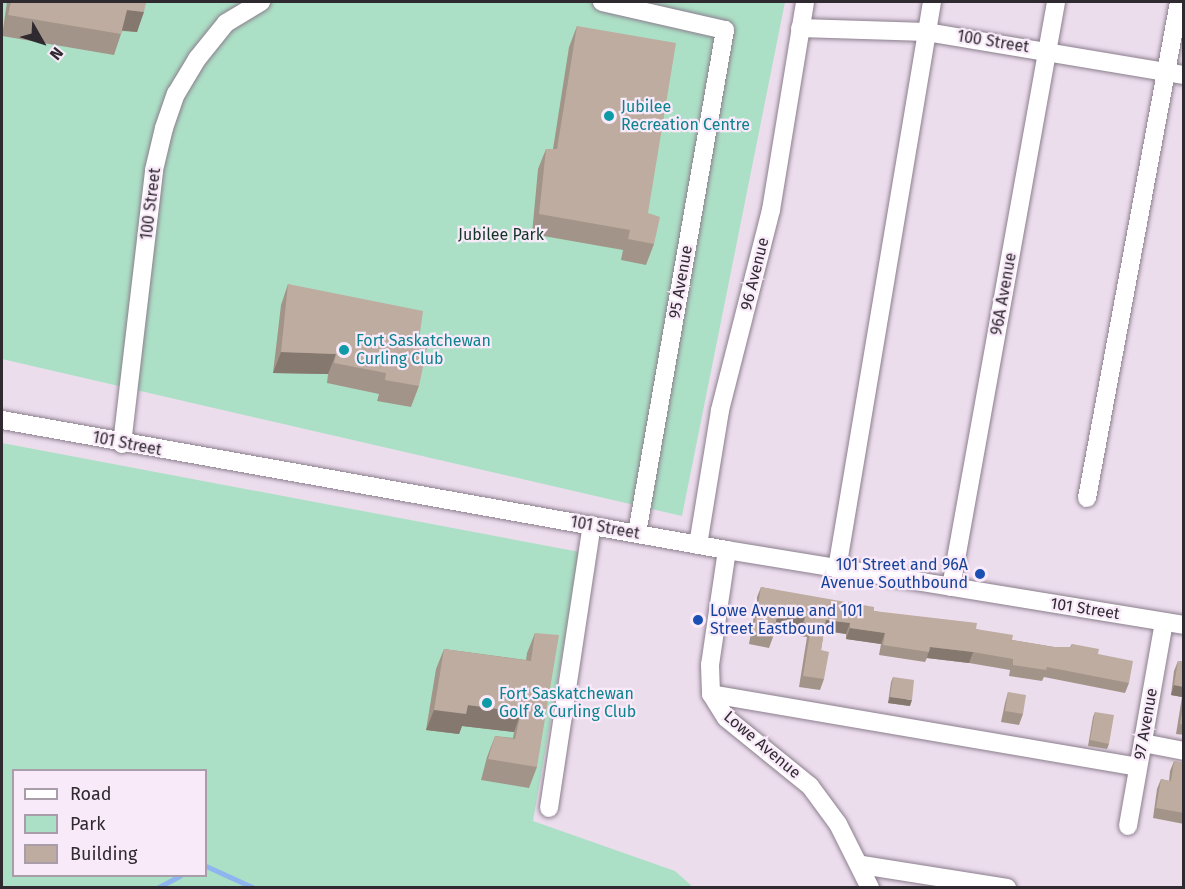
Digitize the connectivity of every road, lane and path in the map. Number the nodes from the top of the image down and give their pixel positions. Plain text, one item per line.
1 (261, 2) edge
2 (602, 2) edge
3 (805, 2) edge
4 (932, 2) edge
5 (1056, 2) edge
6 (1179, 2) edge
7 (800, 28) junction
8 (927, 32) junction
9 (1048, 51) junction
10 (1175, 73) edge
11 (2, 416) edge
12 (2, 420) edge
13 (28, 425) junction
14 (122, 444) junction
15 (1087, 498) dead end
16 (592, 525) junction
17 (637, 533) junction
18 (698, 545) junction
19 (727, 550) junction
20 (837, 569) junction
21 (951, 587) junction
22 (1164, 622) junction
23 (1184, 625) edge
24 (711, 694) junction
25 (1143, 743) junction
26 (1184, 751) edge
27 (1138, 767) junction
28 (549, 808) dead end
29 (1128, 826) dead end
30 (862, 865) junction
31 (870, 888) edge
32 (1007, 888) edge

1 - 14 street, 100 Street
2 - 17 street, 95 Avenue
3 - 7 street, 96 Avenue
4 - 8 street
5 - 9 street, 96A Avenue
6 - 10 street
7 - 8 street, 100 Street
7 - 18 street, 96 Avenue
8 - 9 street, 100 Street
8 - 20 street
9 - 10 street, 100 Street
9 - 21 street, 96A Avenue
10 - 15 street
11 - 13 street, 101 Street
12 - 13 street, 101 Street
13 - 14 street, 101 Street
14 - 16 street, 101 Street
16 - 17 street, 101 Street
16 - 28 street
17 - 18 street, 101 Street
18 - 19 street, 101 Street
19 - 20 street, 101 Street
19 - 24 street
20 - 21 street, 101 Street
21 - 22 street, 101 Street
22 - 23 street, 101 Street
22 - 25 street, 97 Avenue
24 - 27 street
24 - 30 street, Lowe Avenue
25 - 26 street
25 - 27 street, 97 Avenue
27 - 29 street, 97 Avenue
30 - 31 street, Lowe Avenue
30 - 32 street

